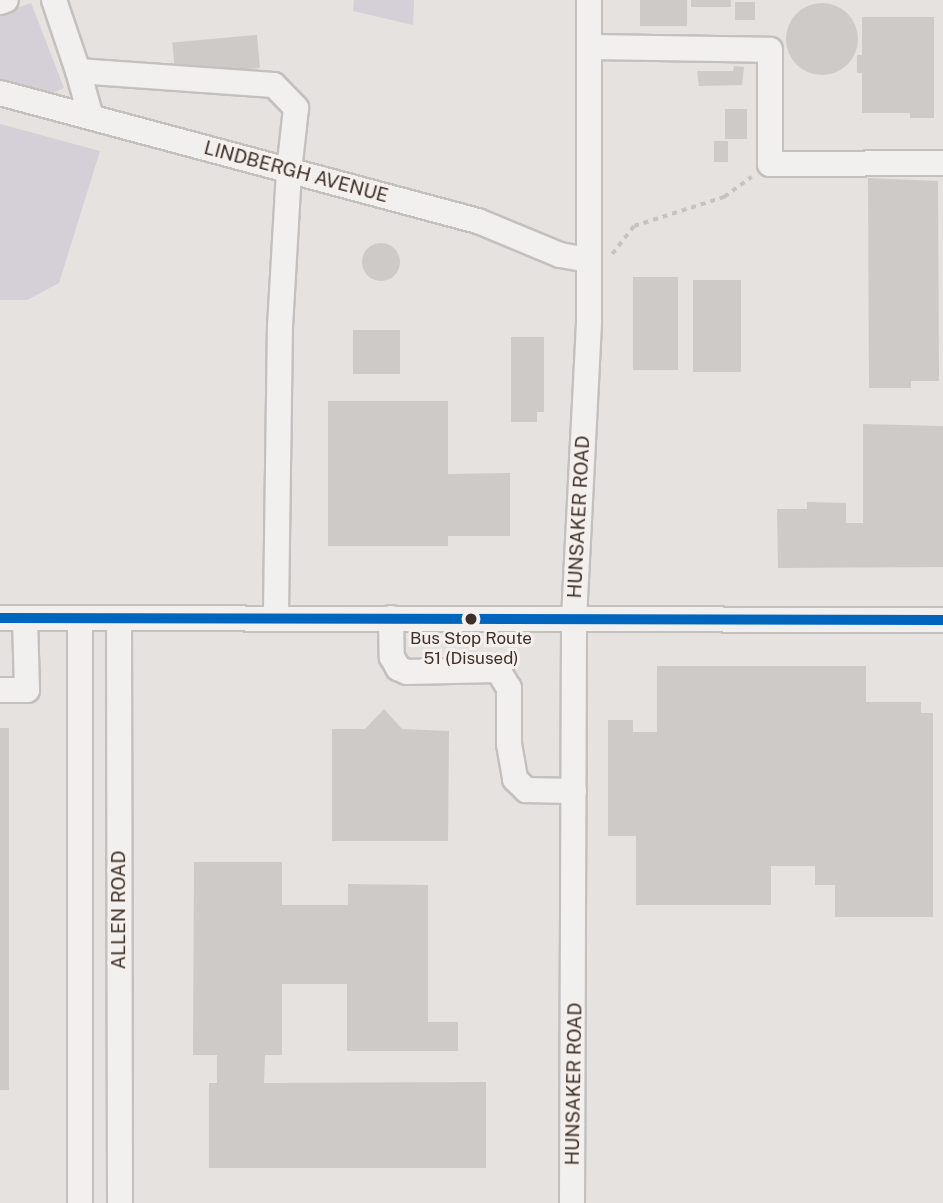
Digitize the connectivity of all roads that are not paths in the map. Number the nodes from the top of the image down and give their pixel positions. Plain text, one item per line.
1 (6, 0) edge
2 (54, 0) edge
3 (589, 0) edge
4 (0, 2) edge
5 (589, 47) junction
6 (78, 71) junction
7 (0, 93) edge
8 (91, 117) junction
9 (943, 163) edge
10 (289, 171) junction
11 (589, 260) junction
12 (0, 618) edge
13 (25, 618) junction
14 (80, 618) junction
15 (119, 618) junction
16 (276, 618) junction
17 (391, 618) junction
18 (574, 619) junction
19 (943, 620) edge
20 (0, 690) edge
21 (574, 791) junction
22 (80, 1203) edge
23 (120, 1203) edge
24 (572, 1203) edge

1 - 4 street
2 - 6 street
3 - 5 street, HUNSAKER ROAD
5 - 9 street
5 - 11 street, HUNSAKER ROAD
6 - 8 street
6 - 10 street
7 - 8 street, LINDBERGH AVENUE
8 - 10 street, LINDBERGH AVENUE
10 - 11 street, LINDBERGH AVENUE
10 - 16 street
11 - 18 street, HUNSAKER ROAD
12 - 13 street
13 - 14 street
13 - 20 street
14 - 15 street
14 - 22 street, ALLEN ROAD
15 - 16 street
15 - 23 street, ALLEN ROAD
16 - 17 street
17 - 18 street
17 - 21 street
18 - 19 street
18 - 21 street, HUNSAKER ROAD
21 - 24 street, HUNSAKER ROAD

